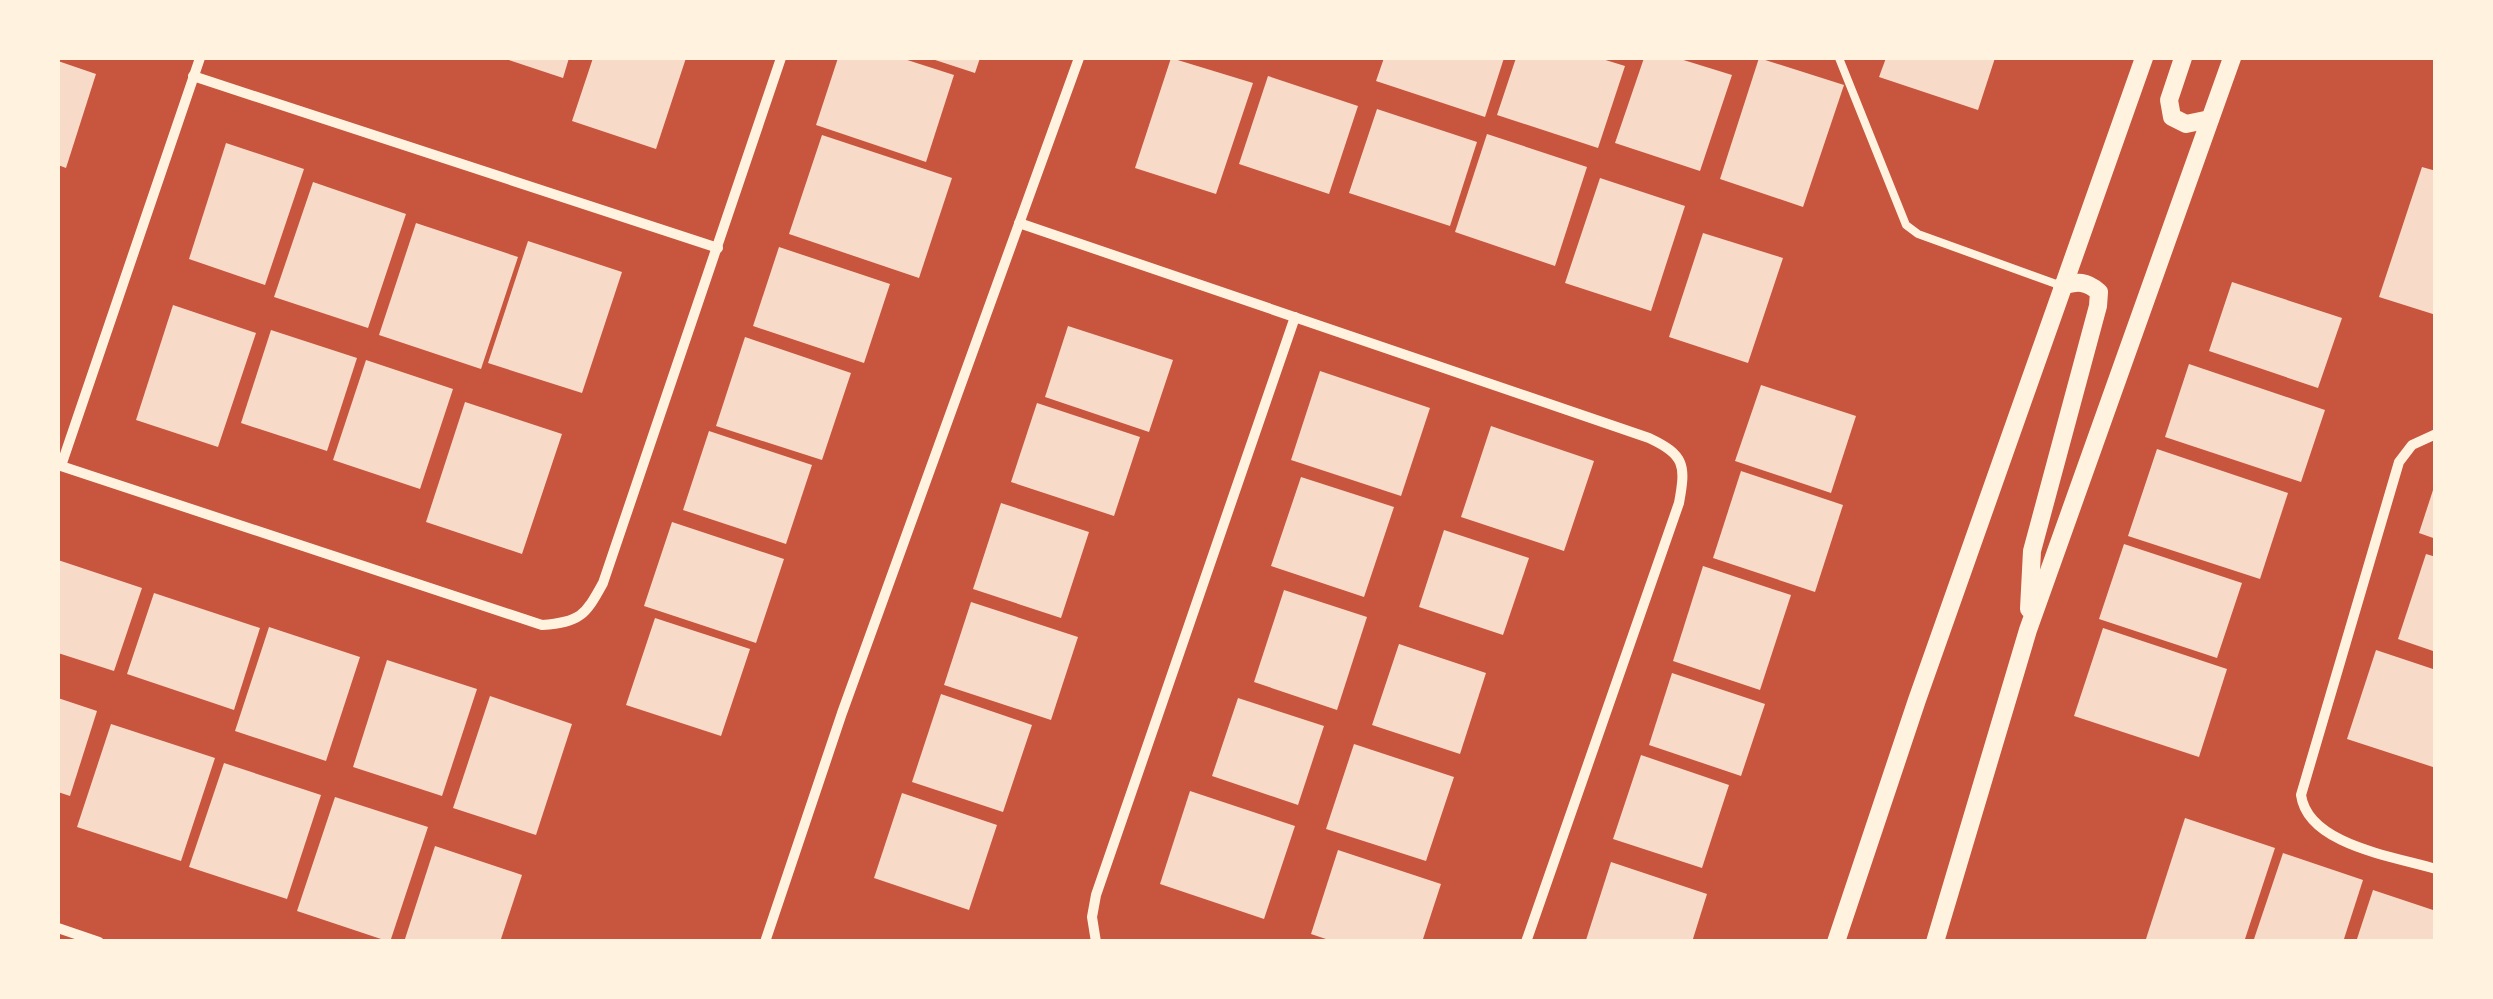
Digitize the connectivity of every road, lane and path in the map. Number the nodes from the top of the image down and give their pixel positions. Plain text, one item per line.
1 (200, 58) edge
2 (781, 58) edge
3 (1079, 58) edge
4 (1840, 58) edge
5 (2144, 58) edge
6 (2183, 58) edge
7 (2232, 58) edge
8 (193, 76) junction
9 (2210, 119) junction
10 (1018, 223) junction
11 (718, 248) junction
12 (2062, 286) junction
13 (1295, 317) junction
14 (2436, 434) edge
15 (59, 465) edge
16 (2028, 630) junction
17 (2436, 869) edge
18 (58, 928) edge
19 (98, 942) edge
20 (765, 942) edge
21 (1096, 942) edge
22 (1526, 942) edge
23 (1836, 942) edge
24 (1935, 942) edge

1 - 8 street
2 - 11 street
3 - 10 street
4 - 12 lane
5 - 12 street
6 - 9 street
7 - 9 street
8 - 11 street
8 - 15 street
9 - 16 street
10 - 13 street
10 - 20 street
11 - 15 street
12 - 16 street
12 - 23 street
13 - 21 street
13 - 22 street
14 - 17 street
16 - 24 street
18 - 19 street

